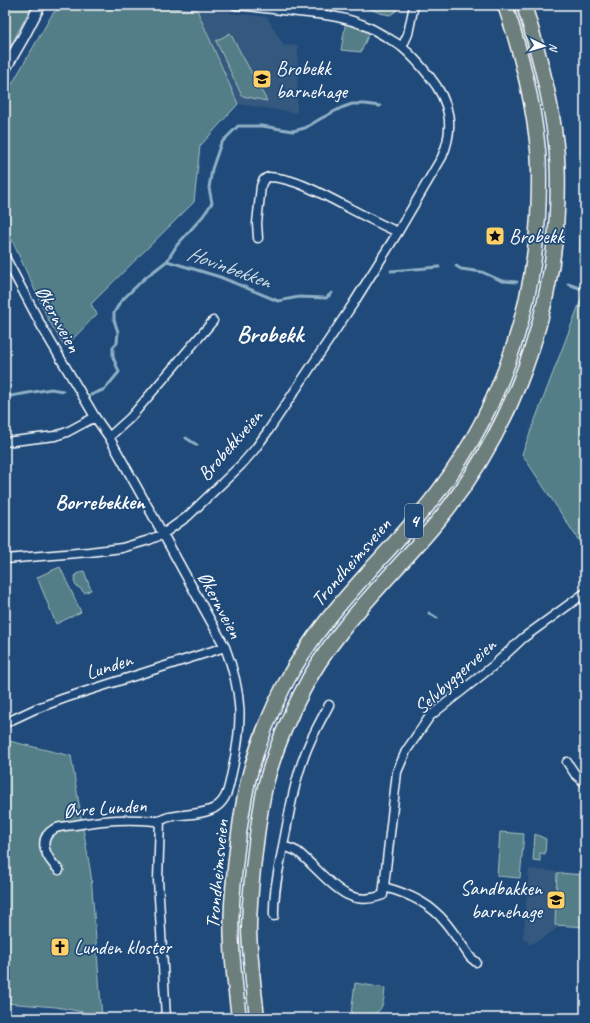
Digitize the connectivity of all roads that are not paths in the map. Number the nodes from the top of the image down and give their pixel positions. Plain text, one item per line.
1 (40, 5) edge
2 (235, 5) edge
3 (414, 5) edge
4 (505, 5) edge
5 (524, 5) edge
6 (402, 47) junction
7 (5, 69) edge
8 (398, 232) junction
9 (258, 238) dead end
10 (5, 257) edge
11 (213, 321) dead end
12 (94, 417) junction
13 (108, 437) junction
14 (5, 442) edge
15 (163, 534) junction
16 (5, 559) edge
17 (585, 593) edge
18 (225, 647) junction
19 (329, 705) dead end
20 (5, 723) edge
21 (567, 762) dead end
22 (585, 783) edge
23 (220, 803) joint
24 (160, 821) junction
25 (283, 846) junction
26 (59, 870) dead end
27 (384, 887) junction
28 (274, 916) dead end
29 (476, 962) dead end
30 (166, 1018) edge
31 (239, 1018) edge
32 (257, 1018) edge

1 - 7 street
2 - 6 street, Brobekkveien
3 - 6 street
4 - 31 highway, Trondheimsveien / 4
5 - 32 highway, Trondheimsveien / 4
6 - 8 street, Brobekkveien
8 - 9 street
8 - 15 street, Brobekkveien
10 - 12 street, Økernveien
11 - 13 street
12 - 13 street, Økernveien
12 - 14 street
13 - 15 street, Økernveien
15 - 16 street, Brobekkveien
15 - 18 street, Økernveien
17 - 27 street, Selvbyggerveien
18 - 20 street, Lunden
18 - 23 street, Økernveien
19 - 25 street
21 - 22 street
23 - 24 street, Øvre Lunden
24 - 26 street, Øvre Lunden
24 - 30 street, Øvre Lunden
25 - 27 street
25 - 28 street
27 - 29 street

